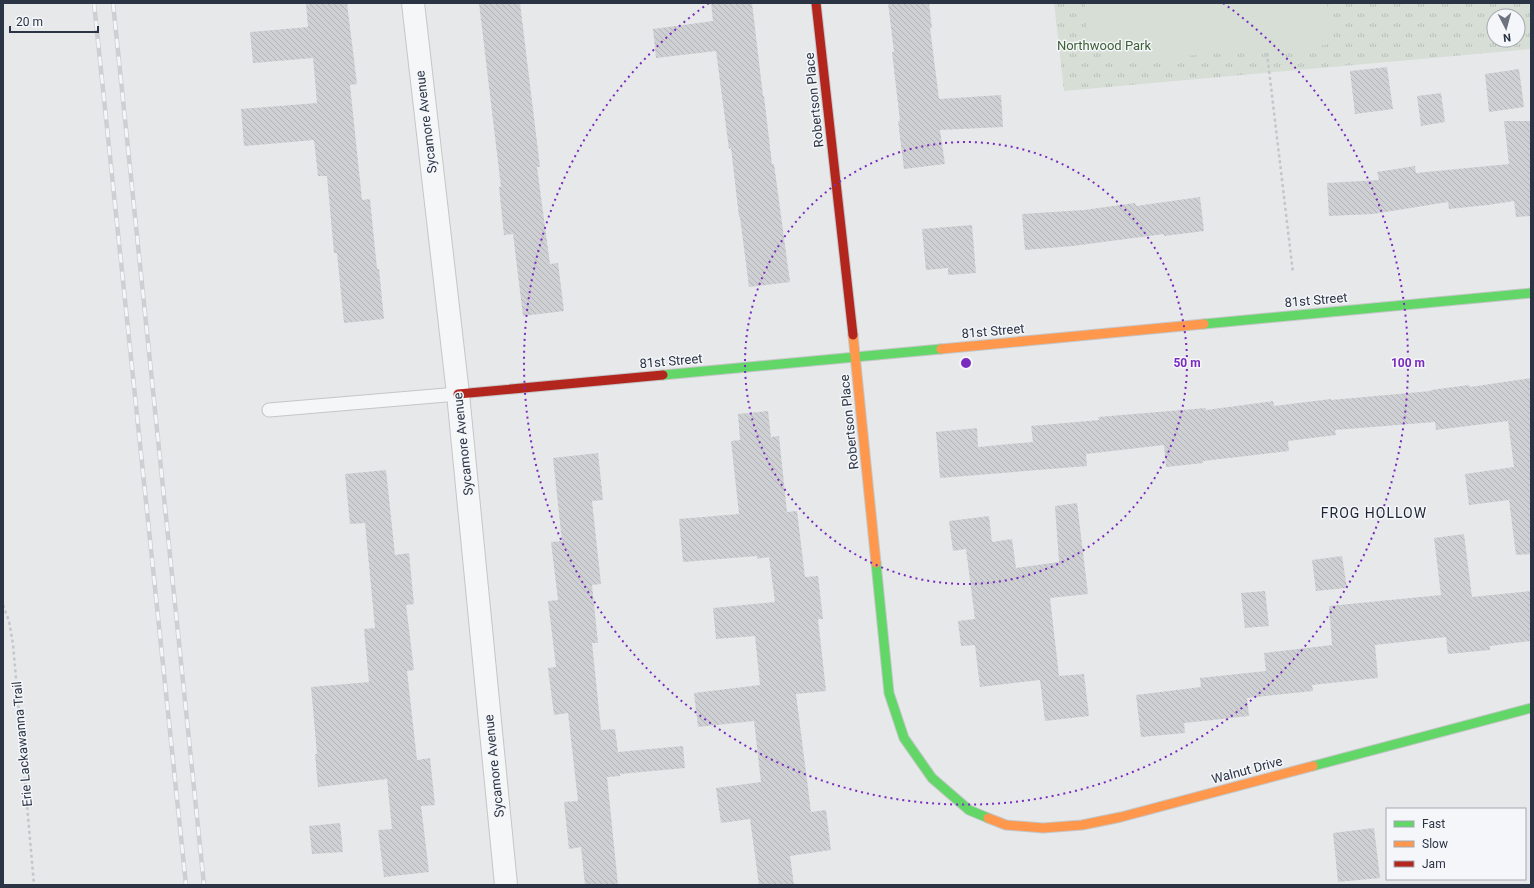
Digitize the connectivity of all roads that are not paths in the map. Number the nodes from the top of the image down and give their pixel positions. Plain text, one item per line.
1 (413, 3) edge
2 (816, 3) edge
3 (1531, 293) edge
4 (856, 357) junction
5 (458, 394) junction
6 (269, 410) dead end
7 (1531, 708) edge
8 (969, 810) joint
9 (506, 885) edge

1 - 5 street, Sycamore Avenue
2 - 4 street, Robertson Place
3 - 4 street, 81st Street
4 - 5 street, 81st Street
4 - 8 street, Robertson Place
5 - 6 lane
5 - 9 street, Sycamore Avenue
7 - 8 street, Walnut Drive

